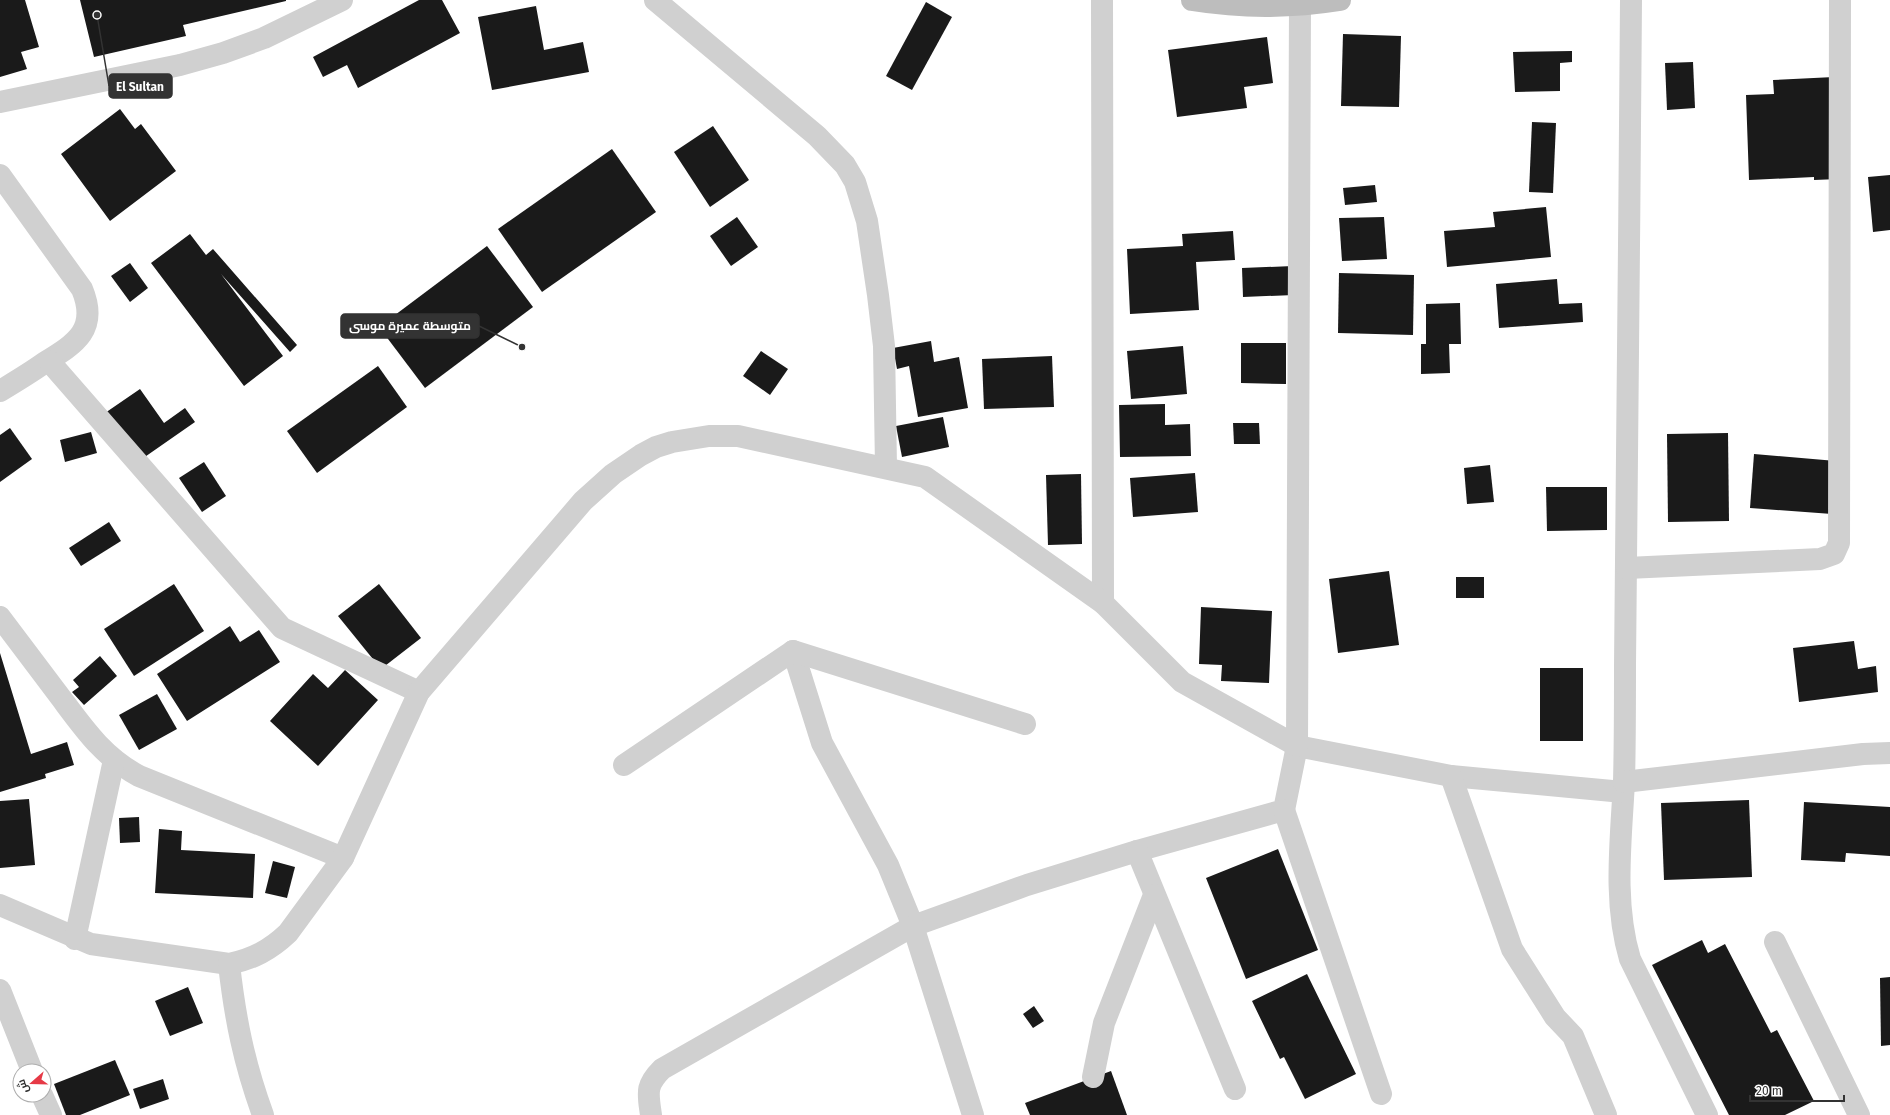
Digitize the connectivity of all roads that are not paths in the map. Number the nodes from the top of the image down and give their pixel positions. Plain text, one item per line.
1 (342, 0) edge
2 (655, 0) edge
3 (1102, 0) edge
4 (1192, 0) edge
5 (1340, 0) edge
6 (1631, 0) edge
7 (1840, 0) edge
8 (1300, 5) junction
9 (0, 102) edge
10 (0, 175) edge
11 (49, 361) junction
12 (0, 391) edge
13 (886, 468) junction
14 (1627, 568) junction
15 (1103, 603) junction
16 (0, 617) edge
17 (793, 651) junction
18 (419, 692) junction
19 (1025, 724) dead end
20 (1297, 746) junction
21 (1890, 753) edge
22 (114, 760) junction
23 (624, 766) dead end
24 (1451, 776) junction
25 (1623, 787) junction
26 (1284, 810) junction
27 (1137, 850) junction
28 (343, 858) junction
29 (1154, 895) junction
30 (0, 905) edge
31 (913, 926) junction
32 (76, 939) junction
33 (1775, 942) dead end
34 (229, 964) junction
35 (2, 1000) edge
36 (29, 1063) edge
37 (1093, 1077) dead end
38 (1235, 1089) dead end
39 (1381, 1094) dead end
40 (46, 1103) edge
41 (51, 1115) edge
42 (263, 1115) edge
43 (651, 1115) edge
44 (973, 1115) edge
45 (1606, 1115) edge
46 (1707, 1115) edge
47 (1859, 1115) edge

1 - 9 street
2 - 13 street
3 - 15 street
4 - 8 main road
5 - 8 main road
6 - 14 street
7 - 14 street
8 - 20 street
10 - 11 street
11 - 12 street
11 - 18 street
13 - 15 street
13 - 18 street
14 - 25 street
15 - 20 street
16 - 22 street
17 - 19 street
17 - 23 street
17 - 31 street
18 - 28 street
20 - 24 street
20 - 26 street
21 - 25 street
22 - 28 street
22 - 32 street
24 - 25 street
24 - 45 street
25 - 46 street
26 - 27 street
26 - 39 street
27 - 29 street
27 - 31 street
28 - 34 street
29 - 37 street
29 - 38 street
30 - 32 street
31 - 43 street
31 - 44 street
32 - 34 street
33 - 47 street
34 - 42 street
35 - 36 street
40 - 41 street

